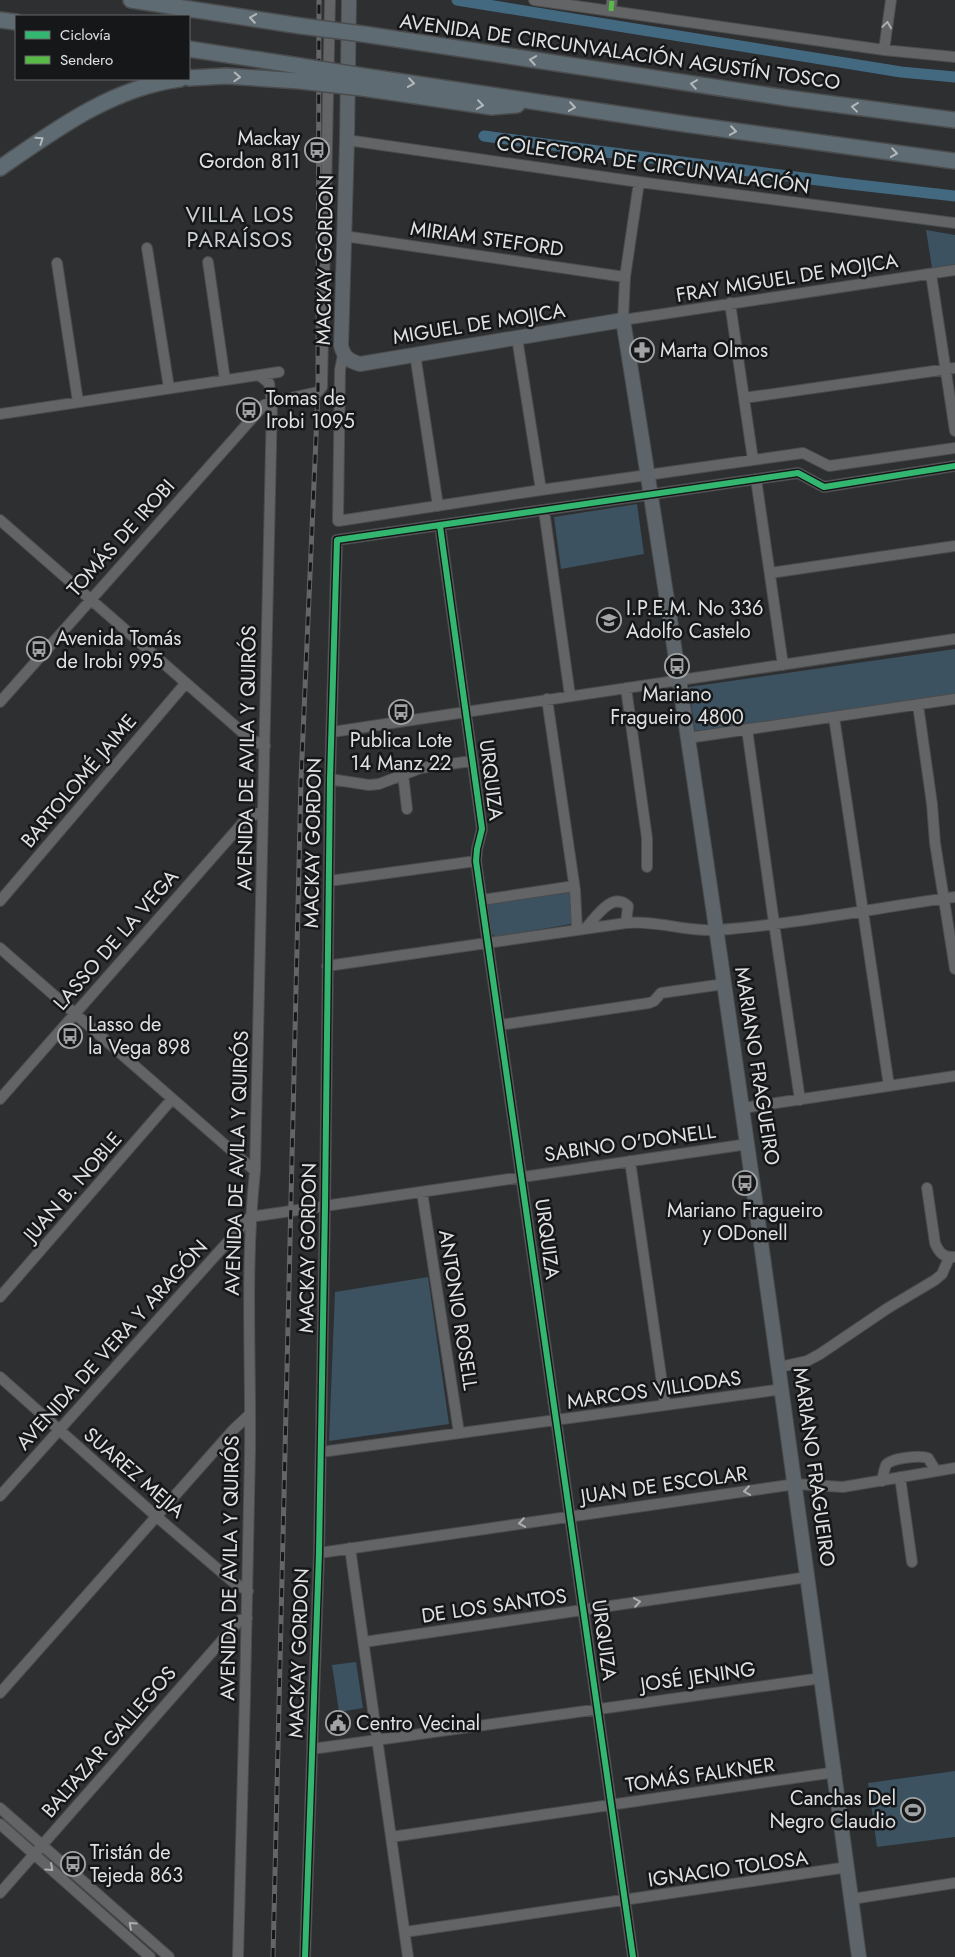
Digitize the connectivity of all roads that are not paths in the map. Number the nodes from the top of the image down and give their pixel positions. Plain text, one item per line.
1 (131, 0) edge
2 (330, 0) edge
3 (349, 0) edge
4 (534, 0) edge
5 (891, 0) edge
6 (149, 2) edge
7 (611, 5) edge
8 (0, 20) edge
9 (15, 22) edge
10 (190, 49) edge
11 (884, 50) junction
12 (955, 57) edge
13 (300, 74) junction
14 (190, 78) edge
15 (176, 80) edge
16 (955, 120) edge
17 (347, 140) junction
18 (955, 161) edge
19 (0, 168) edge
20 (638, 182) junction
21 (955, 223) edge
22 (344, 236) junction
23 (147, 248) dead end
24 (208, 262) dead end
25 (57, 263) dead end
26 (955, 270) edge
27 (931, 274) junction
28 (625, 278) junction
29 (730, 303) junction
30 (623, 320) junction
31 (516, 338) junction
32 (415, 354) junction
33 (342, 362) junction
34 (950, 368) edge
35 (322, 369) junction
36 (279, 372) dead end
37 (259, 375) junction
38 (225, 380) junction
39 (169, 388) junction
40 (744, 398) junction
41 (78, 402) junction
42 (272, 402) junction
43 (0, 414) edge
44 (955, 430) edge
45 (955, 448) edge
46 (753, 460) junction
47 (955, 466) edge
48 (648, 474) junction
49 (756, 479) junction
50 (541, 490) junction
51 (652, 494) junction
52 (438, 506) junction
53 (544, 510) junction
54 (0, 520) edge
55 (440, 526) junction
56 (955, 546) edge
57 (770, 573) junction
58 (90, 599) junction
59 (955, 639) edge
60 (783, 665) junction
61 (679, 680) junction
62 (185, 684) junction
63 (626, 688) junction
64 (570, 696) junction
65 (546, 699) junction
66 (955, 699) edge
67 (0, 702) edge
68 (918, 705) junction
69 (466, 712) junction
70 (834, 717) junction
71 (747, 729) junction
72 (332, 732) junction
73 (688, 738) junction
74 (265, 746) junction
75 (472, 761) junction
76 (403, 774) junction
77 (330, 780) junction
78 (407, 809) dead end
79 (263, 812) junction
80 (476, 861) junction
81 (647, 866) dead end
82 (329, 880) junction
83 (574, 886) junction
84 (955, 896) edge
85 (944, 898) junction
86 (482, 900) junction
87 (0, 901) edge
88 (863, 911) junction
89 (626, 923) junction
90 (774, 923) junction
91 (582, 929) junction
92 (716, 930) junction
93 (488, 943) junction
94 (0, 948) edge
95 (327, 966) junction
96 (955, 969) edge
97 (724, 984) junction
98 (75, 1014) junction
99 (500, 1026) junction
100 (955, 1076) edge
101 (889, 1086) junction
102 (0, 1099) edge
103 (172, 1099) junction
104 (800, 1100) junction
105 (742, 1108) junction
106 (748, 1144) junction
107 (630, 1161) junction
108 (256, 1171) junction
109 (521, 1177) junction
110 (927, 1188) dead end
111 (422, 1192) junction
112 (326, 1206) junction
113 (250, 1217) junction
114 (952, 1257) edge
115 (0, 1297) edge
116 (780, 1367) junction
117 (0, 1377) edge
118 (783, 1389) junction
119 (665, 1404) junction
120 (250, 1414) junction
121 (556, 1420) junction
122 (59, 1430) junction
123 (459, 1433) junction
124 (321, 1452) junction
125 (955, 1468) edge
126 (936, 1471) junction
127 (900, 1477) junction
128 (882, 1481) junction
129 (12, 1482) junction
130 (796, 1484) junction
131 (0, 1489) edge
132 (0, 1496) edge
133 (570, 1516) junction
134 (157, 1517) junction
135 (350, 1548) junction
136 (318, 1553) junction
137 (912, 1562) dead end
138 (808, 1577) junction
139 (248, 1591) junction
140 (583, 1610) junction
141 (247, 1618) junction
142 (364, 1642) junction
143 (822, 1678) junction
144 (0, 1693) edge
145 (598, 1709) junction
146 (378, 1740) junction
147 (312, 1749) junction
148 (836, 1772) junction
149 (611, 1804) junction
150 (0, 1808) edge
151 (0, 1824) edge
152 (391, 1837) junction
153 (42, 1845) junction
154 (35, 1854) junction
155 (848, 1867) junction
156 (955, 1884) edge
157 (0, 1893) edge
158 (852, 1899) junction
159 (625, 1900) junction
160 (405, 1932) junction
161 (150, 1957) edge
162 (169, 1957) edge
163 (238, 1957) edge
164 (305, 1957) edge
165 (408, 1957) edge
166 (633, 1957) edge
167 (860, 1957) edge

1 - 6 highway, AVENIDA DE CIRCUNVALACIÓN AGUSTÍN TOSCO
2 - 35 street
3 - 17 main road, MACKAY GORDON
4 - 7 street
11 -> 5 street
16 -> 6 highway, AVENIDA DE CIRCUNVALACIÓN AGUSTÍN TOSCO, bridge
7 - 11 street
8 - 9 highway
10 - 13 highway
11 - 12 street
14 -> 13 highway
13 -> 18 highway, bridge
19 -> 15 highway
17 - 20 street, COLECTORA DE CIRCUNVALACIÓN
17 - 22 main road, MACKAY GORDON
20 - 21 street, COLECTORA DE CIRCUNVALACIÓN
20 - 28 street, MARIANO FRAGUEIRO
22 - 28 street, MIRIAM STEFORD
22 - 33 main road, MACKAY GORDON
23 - 39 street
24 - 38 street
25 - 41 street
26 - 27 street, FRAY MIGUEL DE MOJICA
27 - 29 street, FRAY MIGUEL DE MOJICA
27 - 34 street
28 - 30 street, MARIANO FRAGUEIRO
29 - 30 street, FRAY MIGUEL DE MOJICA
29 - 40 street
30 - 31 main road, MIGUEL DE MOJICA
30 - 48 main road, MARIANO FRAGUEIRO
31 - 32 main road, MIGUEL DE MOJICA
31 - 50 street
32 - 33 main road, MIGUEL DE MOJICA
32 - 52 street
33 - 35 street
33 - 52 street, MACKAY GORDON
34 - 40 street
34 - 44 street
35 - 42 street
36 - 37 street
37 - 38 street
37 - 42 street, AVENIDA DE AVILA Y QUIRÓS
38 - 39 street
39 - 41 street
40 - 46 street
41 - 43 street
42 - 58 street, TOMÁS DE IROBI
42 - 74 street, AVENIDA DE AVILA Y QUIRÓS
45 - 46 street
46 - 48 street
47 - 49 street
48 - 50 street
48 - 51 main road, MARIANO FRAGUEIRO
49 - 51 street
49 - 57 street
50 - 52 street
51 - 53 street
51 - 61 main road, MARIANO FRAGUEIRO
53 - 55 street
53 - 64 street
54 - 58 street
55 - 69 street, URQUIZA
55 - 72 street, MACKAY GORDON
56 - 57 street
57 - 60 street
58 - 62 street
58 - 67 street, TOMÁS DE IROBI
59 - 60 street
60 - 61 street
61 - 63 street
61 - 73 main road, MARIANO FRAGUEIRO
62 - 74 street
62 - 87 street, BARTOLOMÉ JAIME
63 - 64 street
63 - 81 street
64 - 65 street
65 - 69 street
65 - 83 street
66 - 68 street
68 - 70 street
68 - 85 street
69 - 72 street
69 - 75 street, URQUIZA
70 - 71 street
70 - 88 street
71 - 73 street
71 - 90 street
72 - 77 street, MACKAY GORDON
73 - 92 main road, MARIANO FRAGUEIRO
74 - 79 street, AVENIDA DE AVILA Y QUIRÓS
75 - 76 street
75 - 80 street, URQUIZA
76 - 77 street
76 - 78 street
77 - 82 street, MACKAY GORDON
79 - 98 street, LASSO DE LA VEGA
79 - 108 street, AVENIDA DE AVILA Y QUIRÓS
80 - 82 street
80 - 86 street, URQUIZA
82 - 95 street, MACKAY GORDON
83 - 86 street
83 - 91 street
84 - 85 street
85 - 88 street
85 - 96 street
86 - 93 street, URQUIZA
88 - 90 street
88 - 101 street
89 - 91 street
89 - 91 street
89 - 92 street
90 - 92 street
90 - 104 street
91 - 93 street
92 - 97 main road, MARIANO FRAGUEIRO
93 - 95 street
93 - 99 street, URQUIZA
94 - 98 street
95 - 112 street, MACKAY GORDON
97 - 99 street
97 - 105 main road, MARIANO FRAGUEIRO
98 - 102 street, LASSO DE LA VEGA
98 - 103 street
99 - 109 street, URQUIZA
100 - 101 street
101 - 104 street
103 - 108 street
103 - 115 street, JUAN B. NOBLE
104 - 105 street
105 - 106 main road, MARIANO FRAGUEIRO
106 - 107 street, SABINO O'DONELL
106 - 116 main road, MARIANO FRAGUEIRO
107 - 109 street, SABINO O'DONELL
107 - 119 street
108 - 113 street, AVENIDA DE AVILA Y QUIRÓS
109 - 111 street, SABINO O'DONELL
109 - 121 street, URQUIZA
110 - 114 street
111 - 112 street, SABINO O'DONELL
111 - 123 street, ANTONIO ROSELL
112 - 113 street, SABINO O'DONELL
112 - 124 street, MACKAY GORDON
113 - 120 street, AVENIDA DE AVILA Y QUIRÓS
113 - 122 street, AVENIDA DE VERA Y ARAGÓN
114 - 116 street
116 - 118 main road, MARIANO FRAGUEIRO
117 - 122 street, SUAREZ MEJIA
118 - 119 street, MARCOS VILLODAS
118 - 130 main road, MARIANO FRAGUEIRO
119 - 121 street, MARCOS VILLODAS
120 - 134 street
120 - 139 street, AVENIDA DE AVILA Y QUIRÓS
121 - 123 street, MARCOS VILLODAS
121 - 133 street, URQUIZA
122 - 129 street, AVENIDA DE VERA Y ARAGÓN
122 - 134 street, SUAREZ MEJIA
123 - 124 street, MARCOS VILLODAS
124 - 136 street, MACKAY GORDON
125 - 126 street, JUAN DE ESCOLAR
126 - 127 street, JUAN DE ESCOLAR
126 - 128 street
127 - 128 street, JUAN DE ESCOLAR
127 - 137 street
128 - 130 street, JUAN DE ESCOLAR
129 - 131 street
129 - 132 street, AVENIDA DE VERA Y ARAGÓN
130 -> 133 street, JUAN DE ESCOLAR
130 - 138 main road, MARIANO FRAGUEIRO
133 -> 135 street, JUAN DE ESCOLAR
133 - 140 street, URQUIZA
134 - 139 street, SUAREZ MEJIA
134 - 144 street
135 - 136 street, JUAN DE ESCOLAR
135 - 142 street
136 - 147 street, MACKAY GORDON
140 -> 138 street, DE LOS SANTOS
138 - 143 main road, MARIANO FRAGUEIRO
139 - 141 street, AVENIDA DE AVILA Y QUIRÓS
140 - 142 street, DE LOS SANTOS
140 - 145 street, URQUIZA
141 - 153 street, BALTAZAR GALLEGOS
141 - 163 street, AVENIDA DE AVILA Y QUIRÓS
142 - 146 street
143 - 145 street, JOSÉ JENING
143 - 148 main road, MARIANO FRAGUEIRO
145 - 146 street, JOSÉ JENING
145 - 149 street, URQUIZA
146 - 147 street, JOSÉ JENING
146 - 152 street
147 - 164 street, MACKAY GORDON
148 - 149 street, TOMÁS FALKNER
148 - 155 main road, MARIANO FRAGUEIRO
149 - 152 street, TOMÁS FALKNER
149 - 159 street, URQUIZA
150 - 153 street
151 - 154 street
152 - 160 street
153 - 154 street, BALTAZAR GALLEGOS
162 -> 153 street
154 - 157 street, BALTAZAR GALLEGOS
154 -> 161 street
155 - 158 main road, MARIANO FRAGUEIRO
155 - 159 street, IGNACIO TOLOSA
156 - 158 street
158 - 167 main road, MARIANO FRAGUEIRO
159 - 160 street, IGNACIO TOLOSA
159 - 166 street, URQUIZA
160 - 165 street

